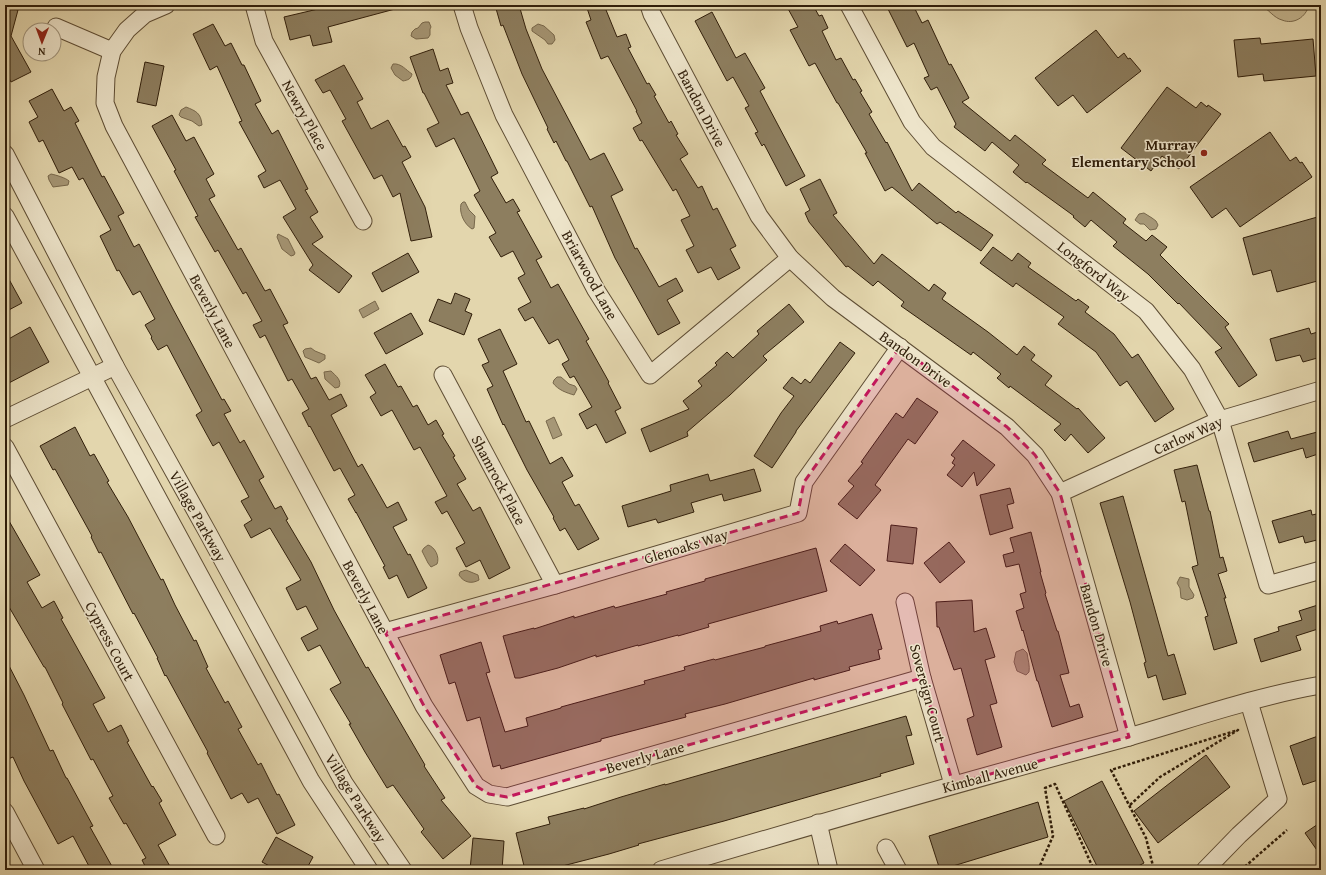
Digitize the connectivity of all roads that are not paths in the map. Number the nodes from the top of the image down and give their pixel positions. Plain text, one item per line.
1 (166, 5) edge
2 (254, 5) edge
3 (462, 5) edge
4 (649, 5) edge
5 (849, 5) edge
6 (62, 30) edge
7 (112, 51) junction
8 (5, 154) edge
9 (5, 216) edge
10 (363, 221) dead end
11 (790, 258) junction
12 (900, 347) junction
13 (115, 366) junction
14 (443, 375) dead end
15 (92, 377) junction
16 (1321, 390) edge
17 (5, 419) edge
18 (1220, 420) junction
19 (5, 447) edge
20 (1060, 494) junction
21 (1321, 570) edge
22 (555, 585) junction
23 (905, 602) dead end
24 (385, 632) junction
25 (922, 678) junction
26 (1321, 685) edge
27 (1249, 702) junction
28 (1129, 737) junction
29 (954, 784) junction
30 (5, 812) edge
31 (818, 823) junction
32 (216, 836) dead end
33 (886, 848) dead end
34 (36, 870) edge
35 (368, 870) edge
36 (403, 870) edge
37 (661, 870) edge
38 (829, 870) edge
39 (898, 870) edge
40 (1206, 870) edge

1 - 7 street, Beverly Lane
2 - 10 street, Newry Place
3 - 11 street, Briarwood Lane
4 - 11 street, Bandon Drive
5 - 18 street, Longford Way
6 - 7 street
7 - 24 street, Beverly Lane
8 - 13 street, Village Parkway
9 - 15 street, Village Parkway
11 - 12 street, Bandon Drive
12 - 20 street, Bandon Drive
12 - 22 street, Glenoaks Way
13 - 15 street
13 - 36 street, Village Parkway
14 - 22 street, Shamrock Place
15 - 17 street
15 - 35 street, Village Parkway
16 - 18 street, Carlow Way
18 - 20 street, Carlow Way
18 - 21 street, Longford Way
19 - 32 street, Cypress Court
20 - 28 street, Bandon Drive
22 - 24 street, Glenoaks Way
23 - 25 street, Sovereign Court
24 - 25 street, Beverly Lane
25 - 29 street, Sovereign Court
26 - 27 street, Kimball Avenue
27 - 28 street, Kimball Avenue
27 - 40 street
28 - 29 street, Kimball Avenue
29 - 31 street, Kimball Avenue
30 - 34 street
31 - 37 street, Kimball Avenue
31 - 38 street
33 - 39 street

